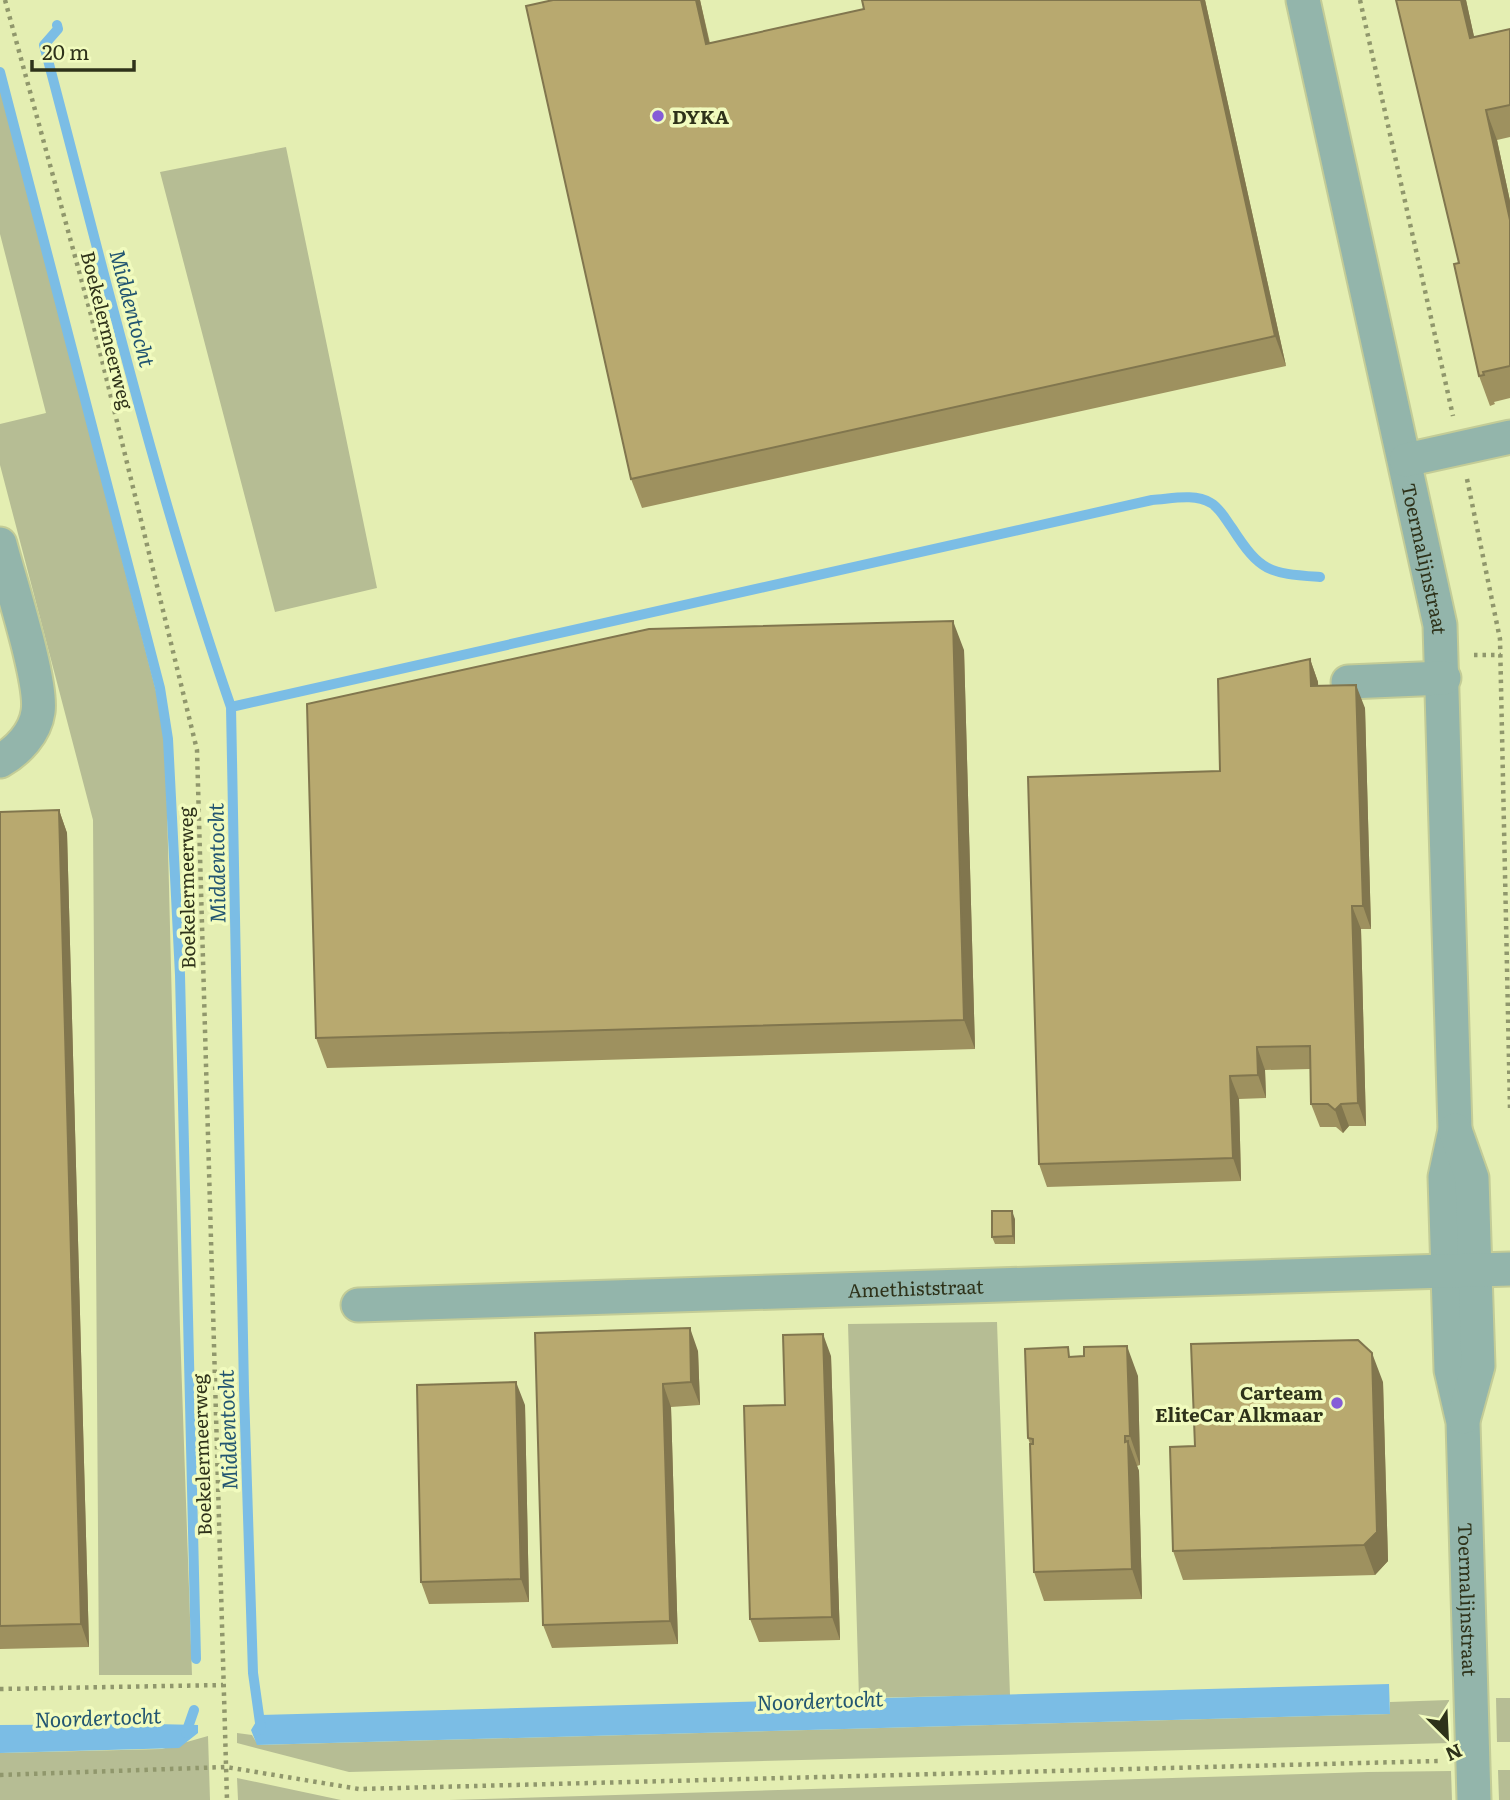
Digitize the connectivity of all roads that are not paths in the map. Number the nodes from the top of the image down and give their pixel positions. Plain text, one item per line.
1 (1303, 0) edge
2 (1510, 437) edge
3 (1406, 460) junction
4 (0, 544) edge
5 (1444, 678) junction
6 (1348, 682) edge
7 (0, 761) edge
8 (1510, 1269) edge
9 (1462, 1270) junction
10 (358, 1305) dead end
11 (1473, 1779) edge

1 - 3 street, Toermalijnstraat
2 - 3 street
3 - 5 street, Toermalijnstraat
4 - 7 street
5 - 6 street
5 - 9 street, Toermalijnstraat
8 - 9 street, Amethiststraat
9 - 10 street, Amethiststraat
9 - 11 street, Toermalijnstraat

